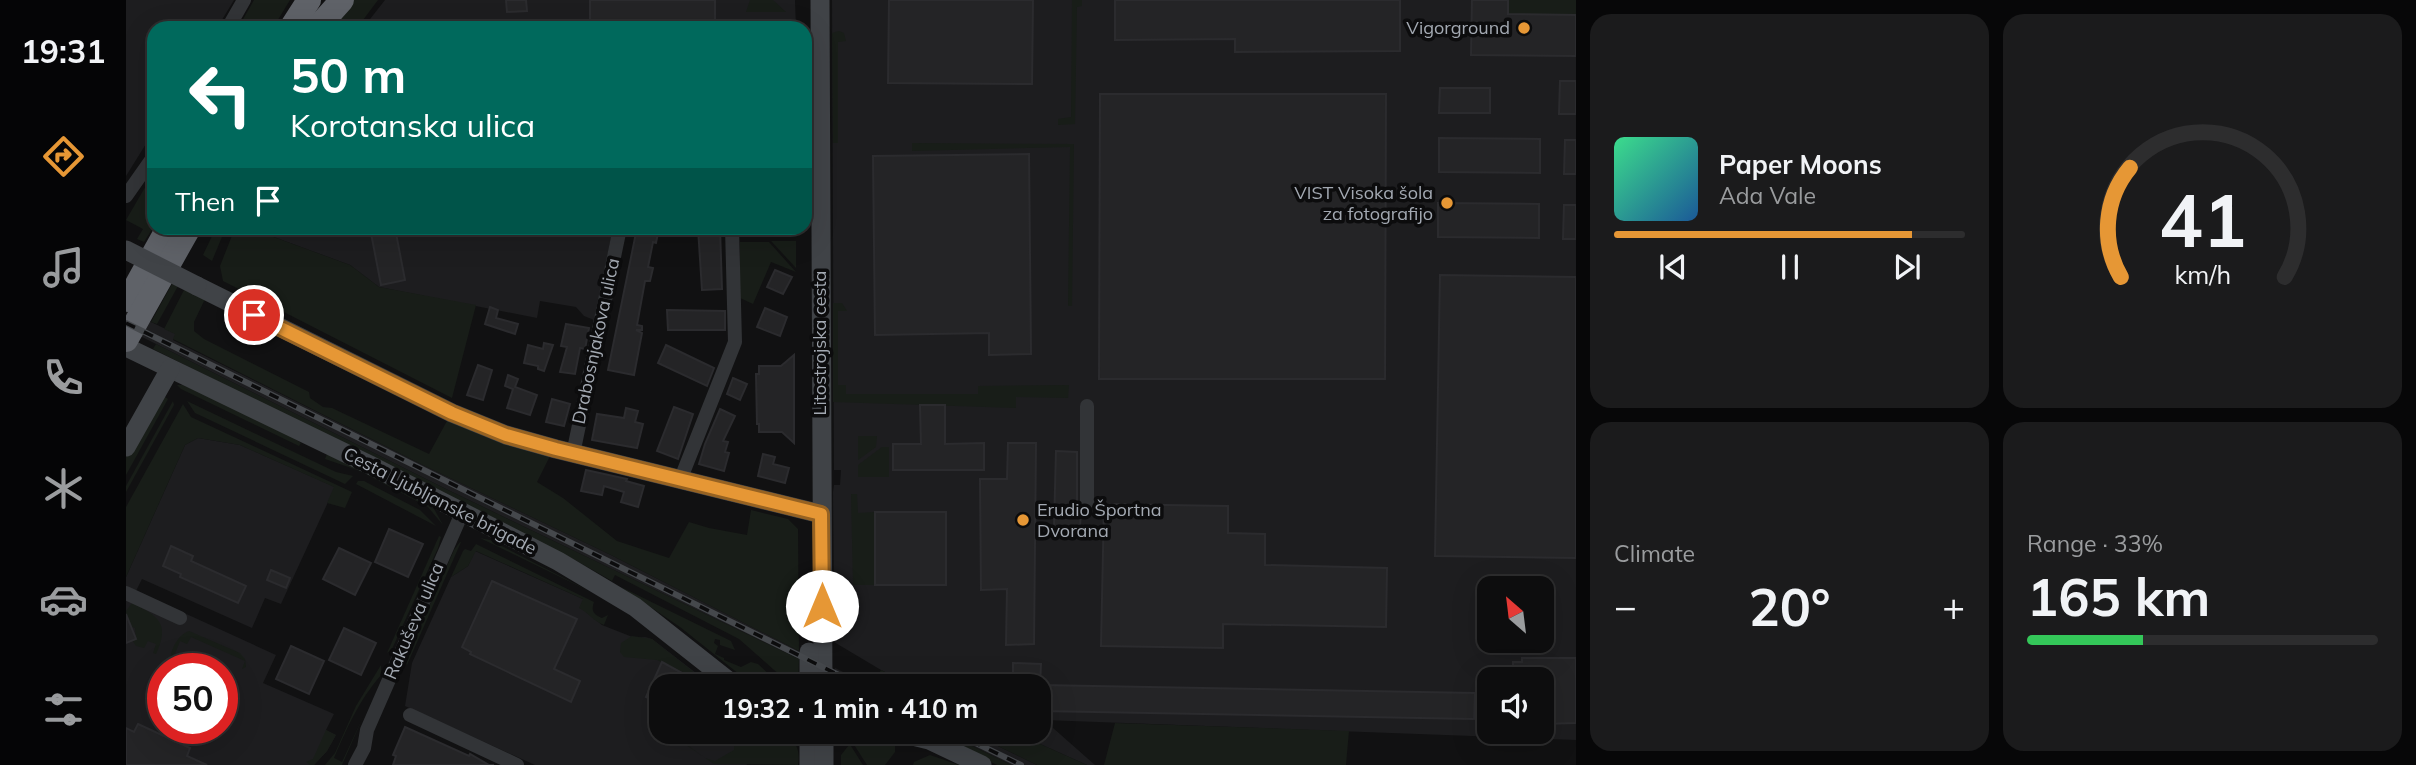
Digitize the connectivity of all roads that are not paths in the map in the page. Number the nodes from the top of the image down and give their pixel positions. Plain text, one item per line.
1 (244, 0) edge
2 (302, 0) edge
3 (309, 0) edge
4 (329, 0) edge
5 (342, 0) edge
6 (808, 0) edge
7 (820, 0) edge
8 (232, 21) edge
9 (293, 21) edge
10 (295, 21) edge
11 (316, 21) edge
12 (323, 21) edge
13 (808, 21) edge
14 (812, 113) edge
15 (147, 166) edge
16 (126, 196) edge
17 (812, 223) edge
18 (165, 235) edge
19 (185, 235) edge
20 (619, 235) edge
21 (732, 235) edge
22 (126, 250) edge
23 (126, 305) edge
24 (126, 340) edge
25 (126, 347) edge
26 (163, 366) junction
27 (1087, 406) dead end
28 (126, 447) edge
29 (573, 454) junction
30 (681, 478) junction
31 (1087, 502) dead end
32 (815, 512) junction
33 (462, 513) junction
34 (815, 542) junction
35 (126, 593) edge
36 (180, 618) dead end
37 (720, 674) edge
38 (810, 674) edge
39 (822, 674) edge
40 (410, 715) dead end
41 (367, 730) junction
42 (809, 744) edge
43 (824, 744) edge
44 (937, 744) edge
45 (490, 759) edge
46 (345, 765) edge
47 (355, 765) edge
48 (517, 765) edge
49 (809, 765) edge
50 (824, 765) edge
51 (982, 765) edge

1 - 8 street
2 - 9 highway
3 - 10 highway
4 - 11 highway
5 - 12 highway
6 - 13 street, Litostrojska cesta
7 - 14 street, Litostrojska cesta
15 - 16 street
17 - 32 street, Litostrojska cesta
18 - 23 highway
19 - 24 highway
20 - 29 street, Drabosnjakova ulica
21 - 30 street
22 - 29 street, bridge
25 - 26 street, Cesta Ljubljanske brigade
26 - 28 street
26 - 33 street, Cesta Ljubljanske brigade
27 - 31 street
29 - 30 street
30 - 32 street
32 - 34 street, Litostrojska cesta
33 - 37 street, Cesta Ljubljanske brigade
33 - 41 street, Rakuševa ulica
34 - 38 street, Litostrojska cesta
34 - 39 street, Litostrojska cesta
35 - 36 street
40 - 45 street
41 - 46 street, Rakuševa ulica
41 - 47 street, Rakuševa ulica
42 - 49 street
43 - 50 street
44 - 51 street
45 - 48 street

